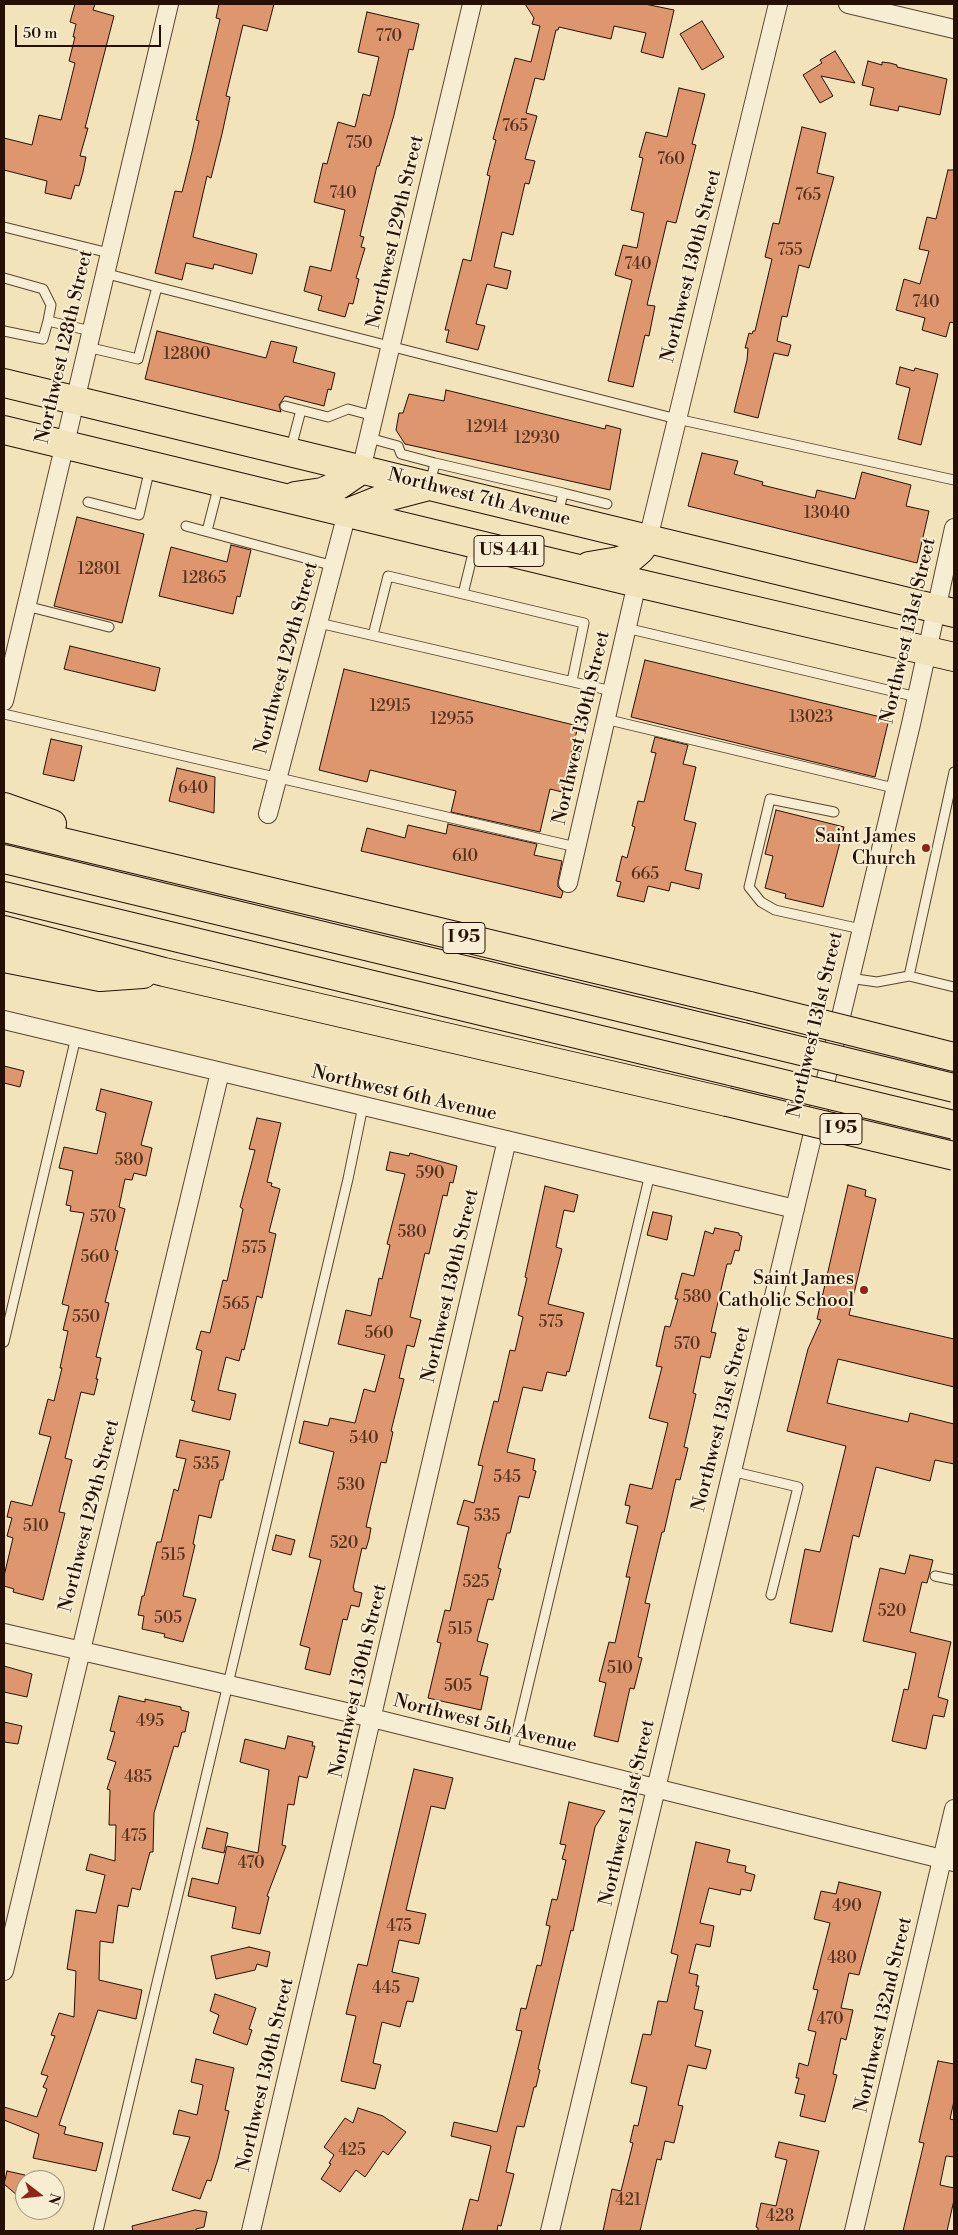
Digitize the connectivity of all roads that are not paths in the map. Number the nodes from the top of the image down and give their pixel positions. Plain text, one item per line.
1 (169, 4) edge
2 (472, 4) edge
3 (778, 4) edge
4 (848, 4) edge
5 (954, 29) edge
6 (4, 227) edge
7 (109, 253) junction
8 (104, 273) junction
9 (4, 278) edge
10 (157, 287) junction
11 (48, 321) junction
12 (4, 331) edge
13 (89, 339) junction
14 (391, 346) junction
15 (4, 383) edge
16 (74, 400) junction
17 (285, 406) dead end
18 (300, 410) junction
19 (374, 416) junction
20 (677, 419) junction
21 (4, 430) edge
22 (369, 438) junction
23 (64, 445) junction
24 (290, 452) junction
25 (151, 465) junction
26 (362, 470) junction
27 (432, 474) junction
28 (954, 480) edge
29 (220, 481) junction
30 (286, 497) junction
31 (88, 502) dead end
32 (607, 504) dead end
33 (560, 505) junction
34 (347, 513) junction
35 (186, 526) dead end
36 (954, 528) edge
37 (207, 532) junction
38 (648, 539) junction
39 (476, 543) junction
40 (334, 566) junction
41 (570, 566) junction
42 (637, 582) junction
43 (463, 594) junction
44 (26, 606) junction
45 (945, 610) edge
46 (318, 623) junction
47 (109, 627) dead end
48 (626, 628) junction
49 (373, 635) junction
50 (927, 650) junction
51 (954, 656) edge
52 (572, 681) junction
53 (612, 690) junction
54 (917, 697) junction
55 (4, 701) edge
56 (4, 714) edge
57 (605, 719) junction
58 (954, 772) edge
59 (278, 776) junction
60 (894, 788) junction
61 (4, 806) edge
62 (834, 812) dead end
63 (268, 814) dead end
64 (4, 828) edge
65 (576, 848) junction
66 (4, 858) edge
67 (178, 869) junction
68 (568, 883) dead end
69 (4, 896) edge
70 (861, 929) junction
71 (4, 930) edge
72 (4, 958) edge
73 (164, 972) junction
74 (910, 976) junction
75 (849, 978) junction
76 (954, 986) edge
77 (4, 1020) edge
78 (76, 1037) junction
79 (946, 1054) edge
80 (220, 1072) junction
81 (954, 1088) edge
82 (364, 1106) junction
83 (954, 1125) edge
84 (507, 1140) junction
85 (954, 1156) edge
86 (650, 1174) junction
87 (795, 1209) junction
88 (4, 1342) edge
89 (731, 1471) junction
90 (936, 1576) dead end
91 (954, 1580) edge
92 (771, 1595) dead end
93 (4, 1633) edge
94 (80, 1651) junction
95 (227, 1685) junction
96 (372, 1718) junction
97 (512, 1753) junction
98 (656, 1788) junction
99 (954, 1809) edge
100 (948, 1860) edge
101 (4, 1971) edge
102 (98, 2231) edge
103 (251, 2231) edge
104 (550, 2231) edge
105 (854, 2231) edge

1 - 7 street, Northwest 128th Street
2 - 14 street, Northwest 129th Street
3 - 20 street, Northwest 130th Street
4 - 5 street
6 - 7 lane
7 - 8 street, Northwest 128th Street
8 - 10 lane
8 - 13 street, Northwest 128th Street
9 - 11 lane
10 - 13 lane
10 - 14 lane
11 - 12 lane
11 - 13 lane
13 - 16 street, Northwest 128th Street
14 - 19 street, Northwest 129th Street
14 - 20 lane
15 - 16 main road, Northwest 7th Avenue / US 441
16 - 23 street, Northwest 128th Street
16 - 24 main road, Northwest 7th Avenue / US 441
17 - 18 lane
18 - 19 lane
18 - 24 lane
19 - 22 street, Northwest 129th Street
20 - 28 lane
20 - 38 street, Northwest 130th Street
21 - 23 main road, US 441
22 - 26 street, Northwest 129th Street
22 - 27 lane
23 - 25 main road, US 441
23 - 44 street, Northwest 128th Street
24 - 26 main road, Northwest 7th Avenue / US 441
25 - 29 main road, US 441
25 - 31 lane
26 - 27 main road, Northwest 7th Avenue / US 441
26 - 30 main road
27 - 33 main road, Northwest 7th Avenue / US 441
27 - 34 main road
29 - 30 main road, US 441
29 - 37 lane
30 - 34 main road, US 441
32 - 33 lane
33 - 38 main road, Northwest 7th Avenue / US 441
34 - 39 main road, US 441
34 - 40 street, Northwest 129th Street
35 - 37 lane
36 - 45 street, Northwest 131st Street
37 - 40 lane
38 - 41 main road
38 - 45 main road, Northwest 7th Avenue / US 441
39 - 41 main road, US 441
39 - 43 lane
40 - 46 street, Northwest 129th Street
41 - 42 main road, US 441
42 - 48 street, Northwest 130th Street
42 - 50 main road, US 441
43 - 49 lane
43 - 52 lane
44 - 47 lane
44 - 55 street, Northwest 128th Street
45 - 50 street, Northwest 131st Street
46 - 49 lane
46 - 59 street, Northwest 129th Street
48 - 53 street, Northwest 130th Street
48 - 54 lane
49 - 52 lane
50 - 51 main road, US 441
50 - 54 street, Northwest 131st Street
52 - 53 lane
53 - 57 street, Northwest 130th Street
54 - 60 street, Northwest 131st Street
56 - 59 lane
57 - 60 lane
57 - 65 street, Northwest 130th Street
58 - 74 lane
59 - 63 street, Northwest 129th Street
59 - 65 lane
60 - 70 street, Northwest 131st Street
61 - 67 main road
62 - 70 lane
64 - 67 main road, I 95
65 - 68 street, Northwest 130th Street
66 - 81 main road, bridge
67 - 79 main road, I 95, bridge
69 - 83 main road, bridge
70 - 75 street, Northwest 131st Street
71 - 73 main road, I 95
72 - 73 main road
73 - 85 main road, I 95, bridge
74 - 75 lane
74 - 76 lane
75 - 87 street, Northwest 131st Street
77 - 78 street, Northwest 6th Avenue
78 - 80 street, Northwest 6th Avenue
78 - 88 lane
80 - 82 street, Northwest 6th Avenue
80 - 94 street, Northwest 129th Street
82 - 84 street, Northwest 6th Avenue
82 - 95 lane
84 - 86 street, Northwest 6th Avenue
84 - 96 street, Northwest 130th Street
86 - 87 street, Northwest 6th Avenue
86 - 97 lane
87 - 89 street, Northwest 131st Street
89 - 92 lane
89 - 98 street, Northwest 131st Street
90 - 91 lane
93 - 94 street, Northwest 5th Avenue
94 - 95 street, Northwest 5th Avenue
94 - 101 street, Northwest 129th Street
95 - 96 street, Northwest 5th Avenue
95 - 102 lane
96 - 97 street, Northwest 5th Avenue
96 - 103 street, Northwest 130th Street
97 - 98 street, Northwest 5th Avenue
98 - 100 street, Northwest 5th Avenue
98 - 104 street, Northwest 131st Street
99 - 100 street, Northwest 132nd Street
100 - 105 street, Northwest 132nd Street

